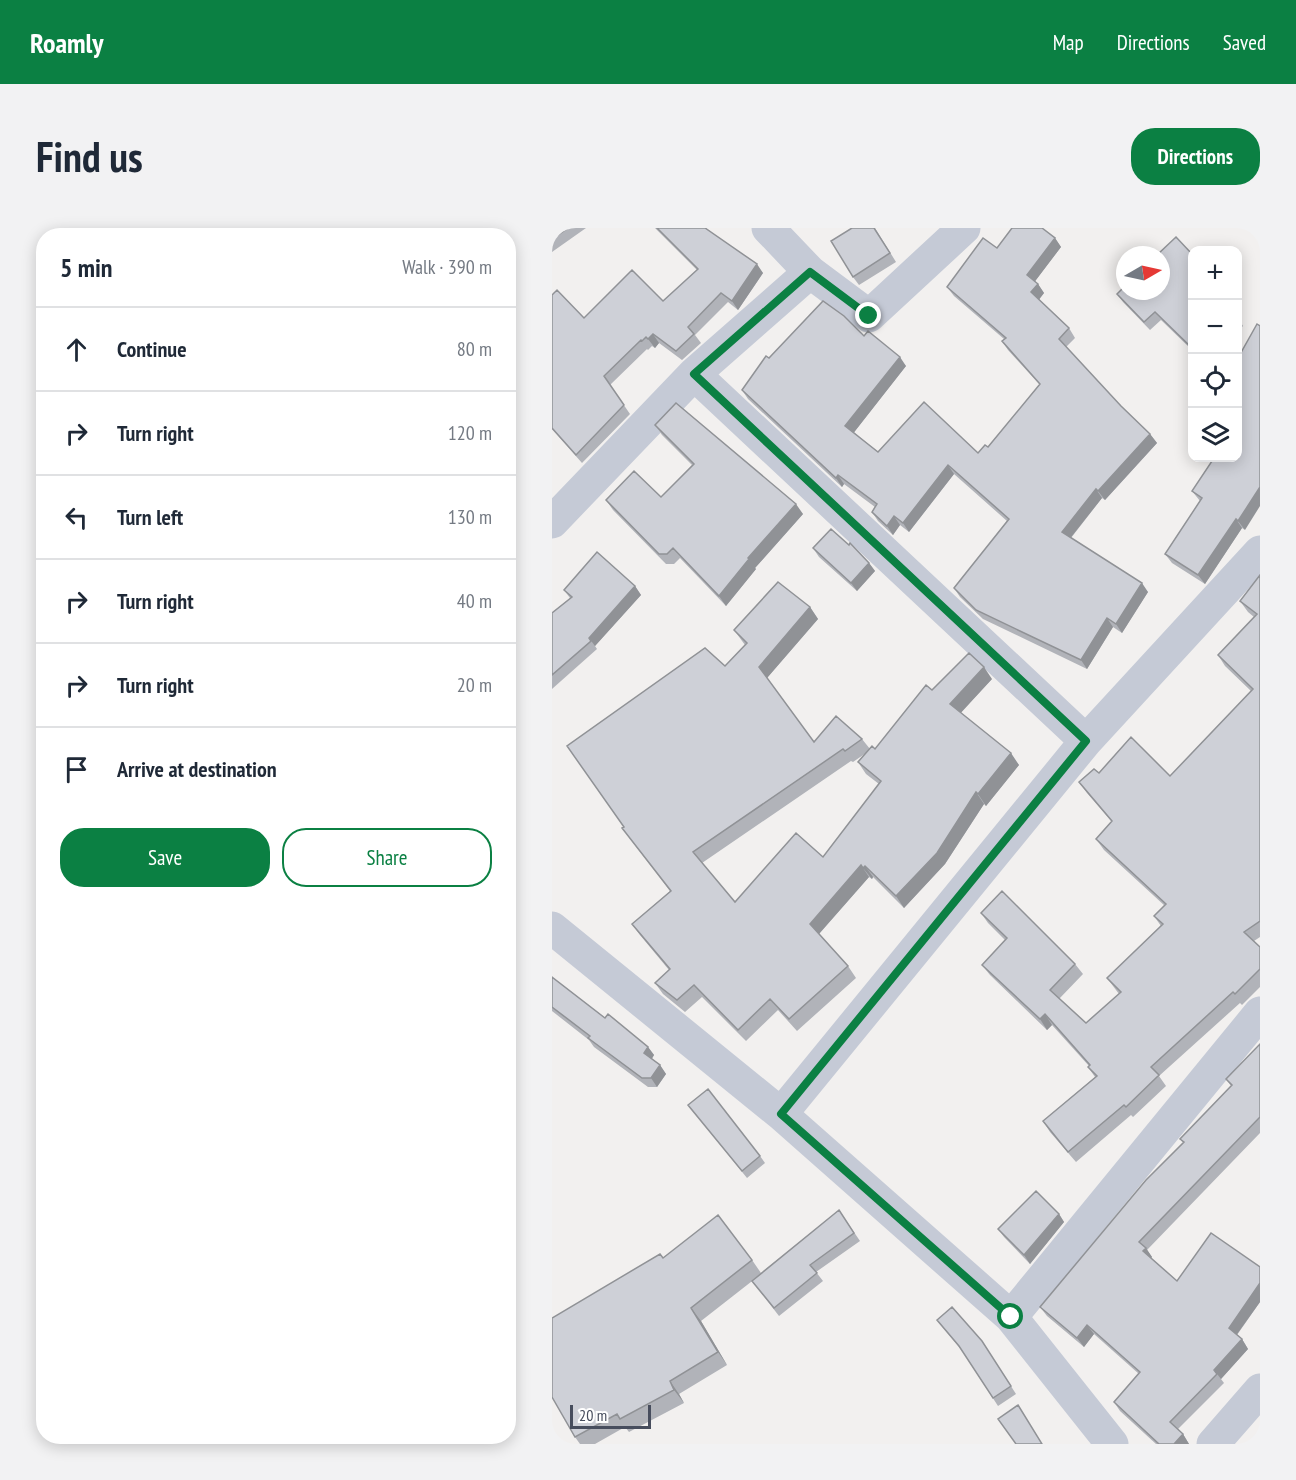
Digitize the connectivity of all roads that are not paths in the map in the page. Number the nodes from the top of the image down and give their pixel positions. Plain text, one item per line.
1 (768, 228) edge
2 (964, 228) edge
3 (810, 272) junction
4 (694, 374) junction
5 (552, 522) edge
6 (1260, 552) edge
7 (1086, 741) junction
8 (552, 928) edge
9 (1260, 1013) edge
10 (781, 1114) junction
11 (1011, 1317) junction
12 (1260, 1390) edge
13 (1240, 1431) edge
14 (1112, 1444) edge
15 (1213, 1444) edge

1 - 3 street
2 - 3 street
3 - 4 street
4 - 5 street
4 - 7 street
6 - 7 street
7 - 10 street
8 - 10 street
9 - 11 street
10 - 11 street
11 - 14 street
12 - 13 street
13 - 15 street

